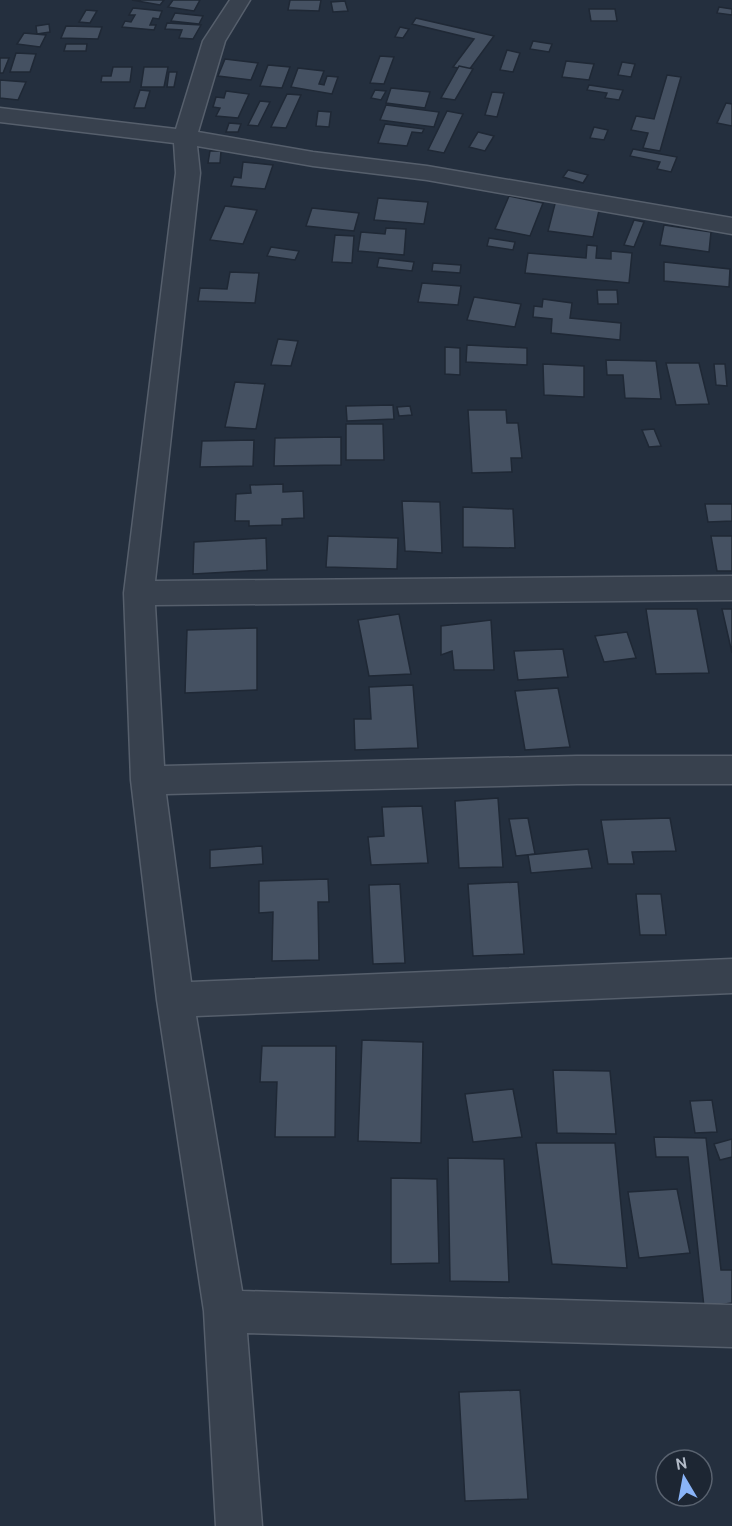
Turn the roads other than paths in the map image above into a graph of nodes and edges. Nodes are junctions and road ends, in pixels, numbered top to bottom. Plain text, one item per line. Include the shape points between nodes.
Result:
1 (240, 0) edge
2 (0, 115) edge
3 (185, 137) junction
4 (732, 226) edge
5 (732, 588) edge
6 (139, 594) junction
7 (732, 770) edge
8 (148, 780) junction
9 (732, 976) edge
10 (175, 1000) junction
11 (225, 1311) junction
12 (732, 1326) edge
13 (239, 1526) edge

1 - 3 street via 214,41
2 - 3 street
3 - 4 street via 546,192
3 - 6 street via 188,173
5 - 6 street
6 - 8 street
7 - 8 street
8 - 10 street
9 - 10 street
10 - 11 street
11 - 12 street
11 - 13 street

